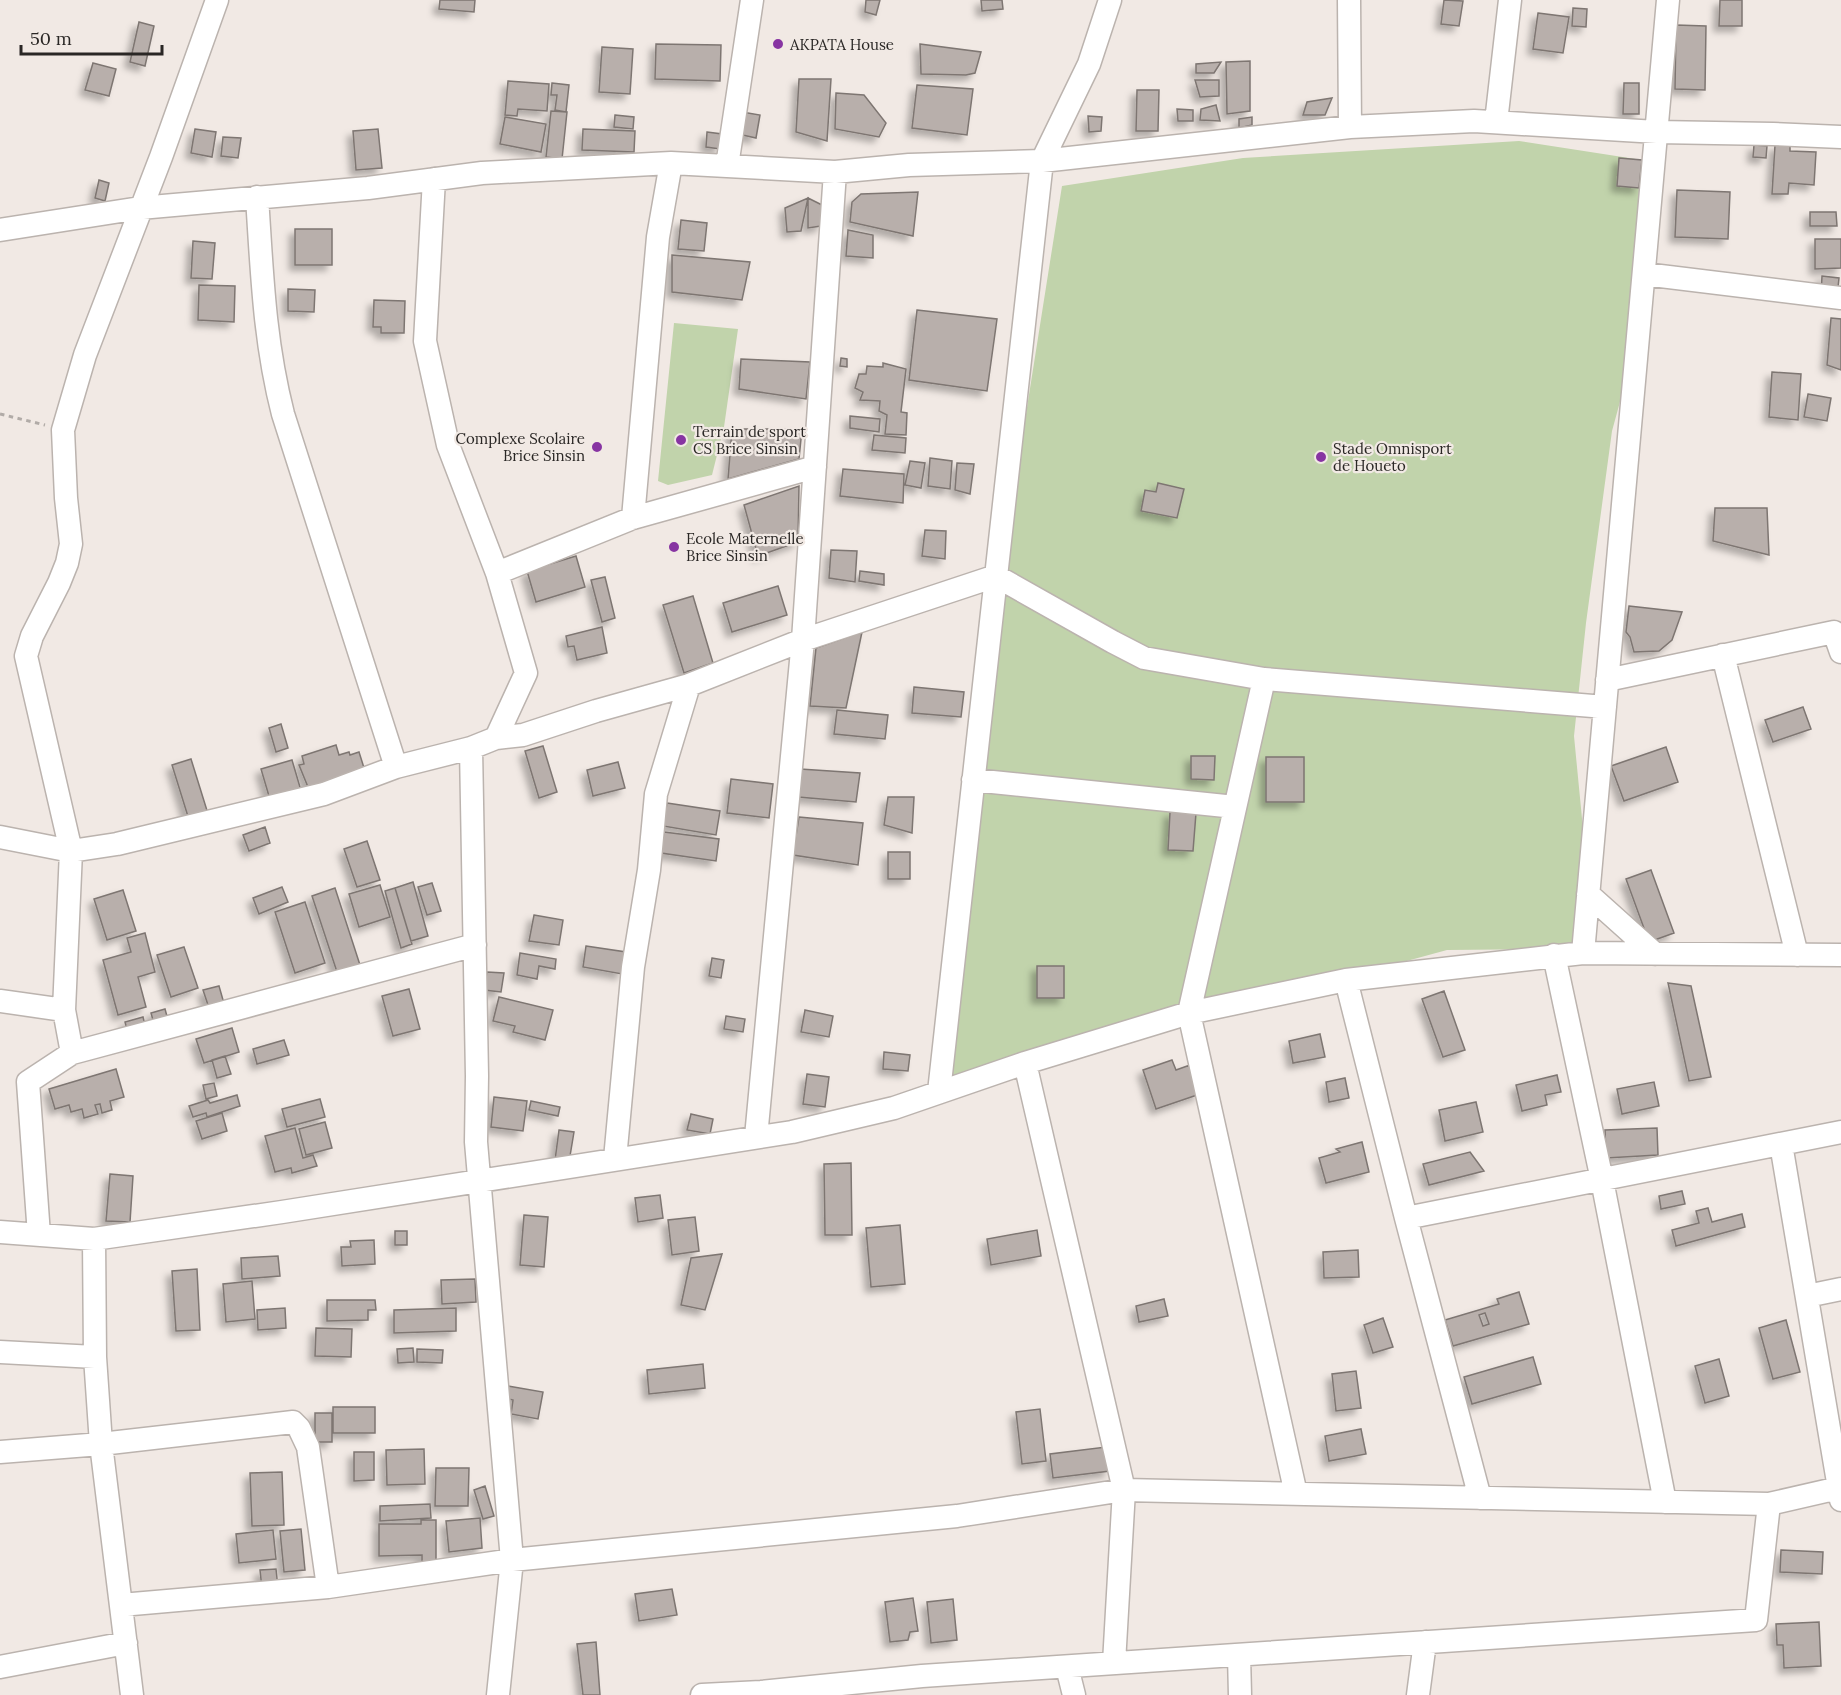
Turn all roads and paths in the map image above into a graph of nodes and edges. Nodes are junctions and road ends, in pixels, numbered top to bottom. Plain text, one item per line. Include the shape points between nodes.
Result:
1 (217, 0) edge
2 (752, 0) edge
3 (1110, 0) edge
4 (1349, 0) edge
5 (1510, 0) edge
6 (1668, 0) edge
7 (1496, 122) junction
8 (1350, 127) junction
9 (1657, 132) junction
10 (1841, 137) edge
11 (1042, 161) junction
12 (671, 163) junction
13 (727, 166) junction
14 (835, 172) junction
15 (434, 179) junction
16 (257, 197) junction
17 (140, 208) junction
18 (0, 230) edge
19 (1644, 274) junction
20 (1841, 298) edge
21 (0, 414) edge
22 (63, 430) junction
23 (815, 467) junction
24 (633, 518) junction
25 (497, 573) junction
26 (996, 576) junction
27 (803, 640) junction
28 (1841, 652) edge
29 (1723, 656) junction
30 (1263, 679) junction
31 (1607, 680) junction
32 (689, 685) junction
33 (1605, 707) junction
34 (496, 738) junction
35 (471, 748) junction
36 (396, 767) junction
37 (973, 780) junction
38 (1235, 807) junction
39 (0, 837) edge
40 (71, 851) junction
41 (1588, 894) junction
42 (475, 945) junction
43 (1583, 953) junction
44 (1655, 954) junction
45 (1554, 955) junction
46 (1797, 955) junction
47 (1841, 956) edge
48 (1346, 980) junction
49 (0, 1002) edge
50 (64, 1010) junction
51 (1189, 1012) junction
52 (72, 1053) junction
53 (1025, 1063) junction
54 (939, 1092) junction
55 (1841, 1132) edge
56 (756, 1137) junction
57 (1781, 1144) junction
58 (615, 1159) junction
59 (479, 1180) junction
60 (1602, 1180) junction
61 (1406, 1218) junction
62 (0, 1232) edge
63 (39, 1235) junction
64 (94, 1239) junction
65 (1841, 1289) edge
66 (1807, 1296) junction
67 (0, 1352) edge
68 (95, 1357) junction
69 (101, 1444) junction
70 (0, 1452) edge
71 (1124, 1490) junction
72 (1296, 1494) junction
73 (1840, 1494) edge
74 (1480, 1498) junction
75 (1665, 1502) junction
76 (1769, 1504) junction
77 (512, 1560) junction
78 (328, 1587) junction
79 (121, 1605) junction
80 (1425, 1642) junction
81 (126, 1643) junction
82 (1239, 1655) junction
83 (1114, 1663) junction
84 (0, 1667) edge
85 (1067, 1667) junction
86 (132, 1695) edge
87 (498, 1695) edge
88 (702, 1695) edge
89 (1074, 1695) edge
90 (1240, 1695) edge
91 (1418, 1695) edge

1 - 17 street
2 - 13 street
3 - 11 street via 1089,64
4 - 8 street
5 - 7 street
6 - 9 street
7 - 8 street
7 - 9 street
8 - 11 street
9 - 10 street
9 - 19 street
11 - 14 street via 909,165
11 - 26 street
12 - 13 street
12 - 15 street
12 - 24 street via 658,237
13 - 14 street
14 - 23 street
15 - 16 street
15 - 25 street via 425,341 448,445
16 - 17 street
16 - 36 street via 264,311 283,414
17 - 18 street
17 - 22 street via 85,355
19 - 20 street
19 - 31 street
21 - 22 path
22 - 40 street via 71,544 63,573 26,656
23 - 24 street
23 - 27 street
24 - 25 street
25 - 34 street via 526,673
26 - 27 street
26 - 30 street via 1144,658
26 - 37 street
27 - 32 street
27 - 56 street
28 - 29 street via 1834,632
29 - 31 street
29 - 46 street
30 - 33 street
30 - 38 street
31 - 33 street
32 - 34 street via 523,735
32 - 58 street via 656,794 649,870 633,967
33 - 41 street
34 - 35 street
35 - 36 street
35 - 42 street
36 - 40 street via 324,794 117,844
37 - 38 street
37 - 54 street
38 - 51 street
39 - 40 street
40 - 50 street
41 - 43 street
41 - 44 street
42 - 52 street
42 - 59 street
43 - 44 street
43 - 45 street
44 - 46 street
45 - 48 street
45 - 60 street
46 - 47 street
48 - 51 street
48 - 61 street
49 - 50 street
50 - 52 street
51 - 53 street
51 - 72 street
52 - 63 street via 28,1082
53 - 54 street
53 - 71 street
54 - 56 street via 894,1108
55 - 57 street
56 - 58 street
57 - 60 street
57 - 66 street
58 - 59 street
59 - 64 street
59 - 77 street
60 - 61 street
60 - 75 street
61 - 74 street
62 - 63 street
63 - 64 street
64 - 68 street
65 - 66 street
66 - 73 street
67 - 68 street
68 - 69 street
69 - 70 street
69 - 78 street via 292,1422 308,1447
69 - 79 street
71 - 72 street
71 - 77 street via 957,1516
71 - 83 street
72 - 74 street
73 - 76 street
74 - 75 street
75 - 76 street
76 - 80 street via 1756,1620
77 - 78 street
77 - 87 street
78 - 79 street
79 - 81 street
80 - 82 street
80 - 91 street
81 - 84 street
81 - 86 street
82 - 83 street
82 - 90 street
83 - 85 street
85 - 88 street
85 - 89 street

